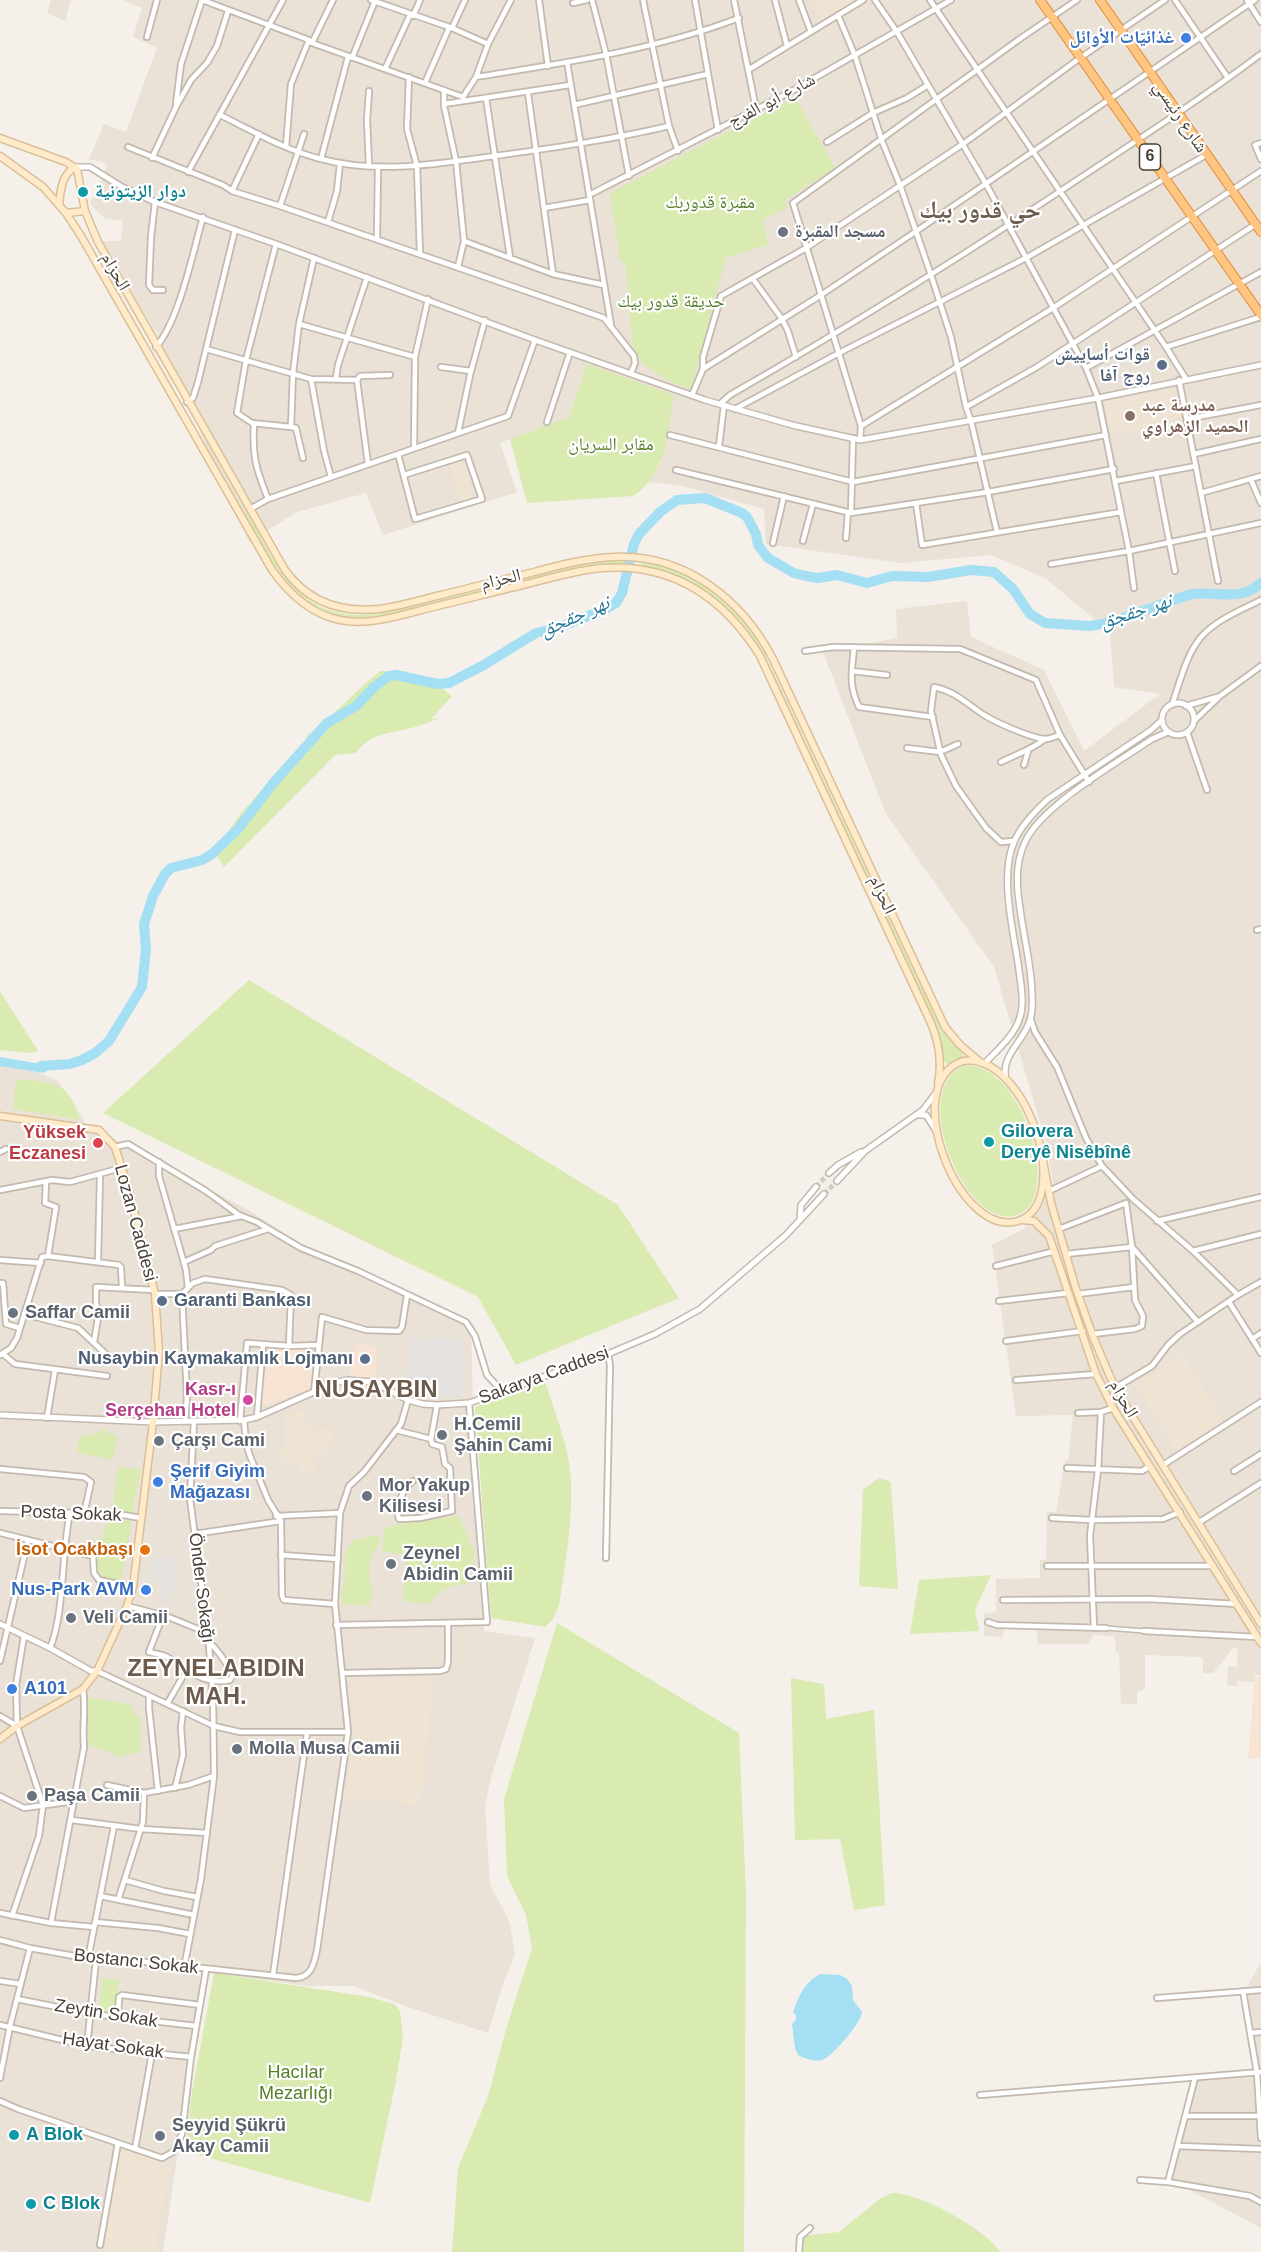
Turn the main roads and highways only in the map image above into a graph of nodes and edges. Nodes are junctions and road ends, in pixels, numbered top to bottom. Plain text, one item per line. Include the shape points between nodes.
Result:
1 (1040, 0) edge
2 (1100, 0) edge
3 (0, 138) edge
4 (0, 156) edge
5 (75, 167) junction
6 (59, 205) junction
7 (85, 211) junction
8 (66, 213) junction
9 (1261, 232) edge
10 (1261, 316) edge
11 (249, 508) junction
12 (238, 511) junction
13 (636, 558) junction
14 (635, 569) junction
15 (982, 1062) junction
16 (938, 1084) junction
17 (0, 1116) edge
18 (1041, 1150) junction
19 (1020, 1220) junction
20 (1261, 1624) edge
21 (1259, 1640) edge
22 (0, 1739) edge

1 - 10 highway, 6
2 - 9 highway, شارع رئيسي
3 - 5 main road
4 - 6 main road, الحزام via 30,177
5 - 6 main road via 62,180
5 - 7 main road, الحزام
6 - 8 main road, الحزام
7 - 8 main road
7 - 11 main road, الحزام via 98,242
8 - 12 main road, الحزام
11 - 12 main road
11 - 13 main road, الحزام via 285,570 303,591 325,604 353,610 395,606 574,562
12 - 14 main road, الحزام via 288,591 320,613 347,621 383,619 576,572
13 - 14 main road
13 - 15 main road, الحزام via 675,567 715,588 738,608 762,639 945,1027
14 - 16 main road, الحزام via 679,580 712,599 736,621 760,656 934,1031 940,1063
15 - 16 main road via 954,1064
15 - 18 main road via 1006,1081 1025,1106
16 - 19 main road via 937,1132 946,1164 957,1183 968,1199 993,1220
17 - 22 main road, Lozan Caddesi via 99,1130 115,1147 154,1292 159,1352 133,1587 127,1606 98,1671 82,1689
18 - 19 main road via 1040,1198 1032,1212
18 - 20 main road, الحزام via 1048,1191 1078,1293 1115,1388
19 - 21 main road, الحزام via 1034,1221 1049,1236 1096,1374 1113,1408

